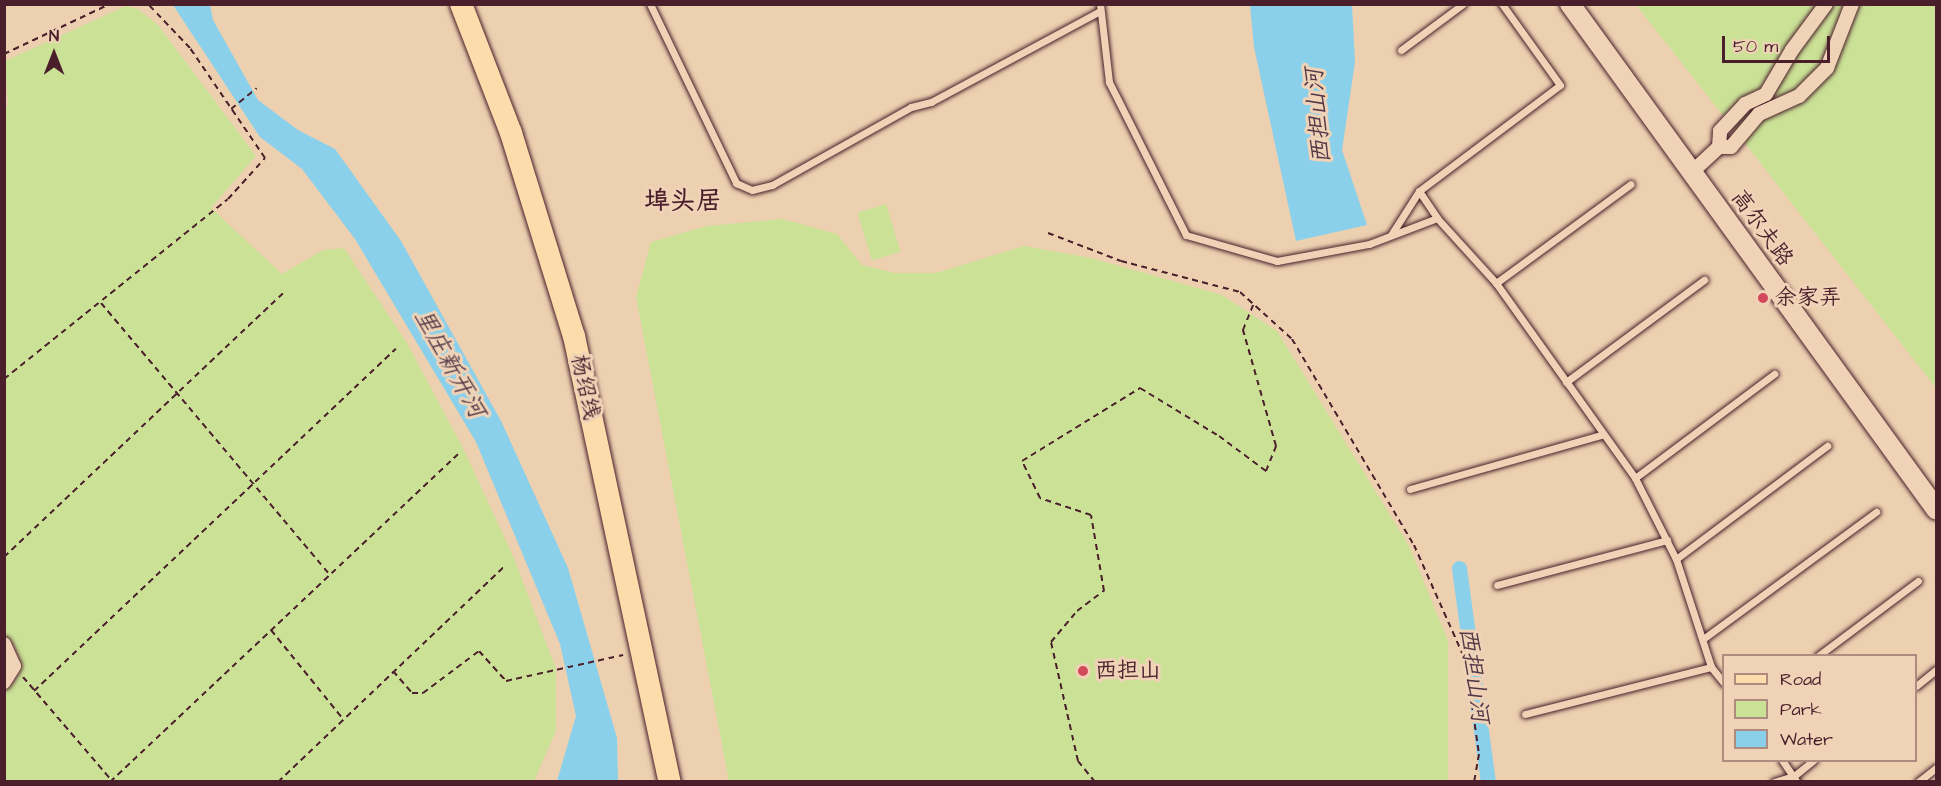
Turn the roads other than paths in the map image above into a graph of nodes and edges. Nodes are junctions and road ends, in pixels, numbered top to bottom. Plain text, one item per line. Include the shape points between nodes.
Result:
1 (460, 4) edge
2 (650, 4) edge
3 (1463, 4) edge
4 (1502, 4) edge
5 (1570, 4) edge
6 (1826, 4) edge
7 (1852, 4) edge
8 (1100, 8) edge
9 (1401, 50) dead end
10 (1719, 147) junction
11 (1692, 172) junction
12 (1631, 184) dead end
13 (1419, 191) junction
14 (1437, 218) junction
15 (1390, 236) junction
16 (1704, 280) dead end
17 (1496, 284) junction
18 (1774, 374) dead end
19 (1566, 382) junction
20 (1601, 435) junction
21 (1827, 446) dead end
22 (1635, 478) junction
23 (1410, 489) dead end
24 (1936, 509) edge
25 (1876, 512) dead end
26 (1667, 540) junction
27 (1676, 559) junction
28 (1918, 581) dead end
29 (1497, 585) dead end
30 (1703, 639) junction
31 (4, 644) edge
32 (1821, 654) edge
33 (1711, 667) junction
34 (1936, 670) edge
35 (1722, 681) edge
36 (4, 682) edge
37 (1917, 685) edge
38 (1525, 714) dead end
39 (1783, 762) edge
40 (1812, 762) edge
41 (1936, 768) edge
42 (1795, 779) edge
43 (670, 782) edge
44 (1774, 782) edge
45 (1918, 782) edge

1 - 43 main road, 杨绍线 via 511,133 574,336
2 - 8 lane via 736,183 752,190 772,185 911,107 931,102
3 - 9 lane
4 - 13 lane via 1560,85
5 - 11 street, 高尔夫路
6 - 10 street via 1766,94 1745,104 1720,131
7 - 10 street via 1827,68 1799,96 1759,114 1731,147
8 - 15 lane via 1109,82 1186,235 1277,261 1369,244
10 - 11 street
11 - 24 street, 高尔夫路
12 - 17 lane
13 - 14 lane
13 - 15 lane
14 - 15 lane
14 - 17 lane
16 - 19 lane
17 - 19 lane
18 - 22 lane
19 - 20 lane
20 - 22 lane
20 - 23 lane
21 - 27 lane
22 - 26 lane
25 - 30 lane
26 - 27 lane
26 - 29 lane
27 - 30 lane
28 - 32 lane
30 - 33 lane
31 - 36 street via 14,666
33 - 35 lane
33 - 38 lane
34 - 37 lane
39 - 42 lane
40 - 42 lane
41 - 45 lane
42 - 44 lane

